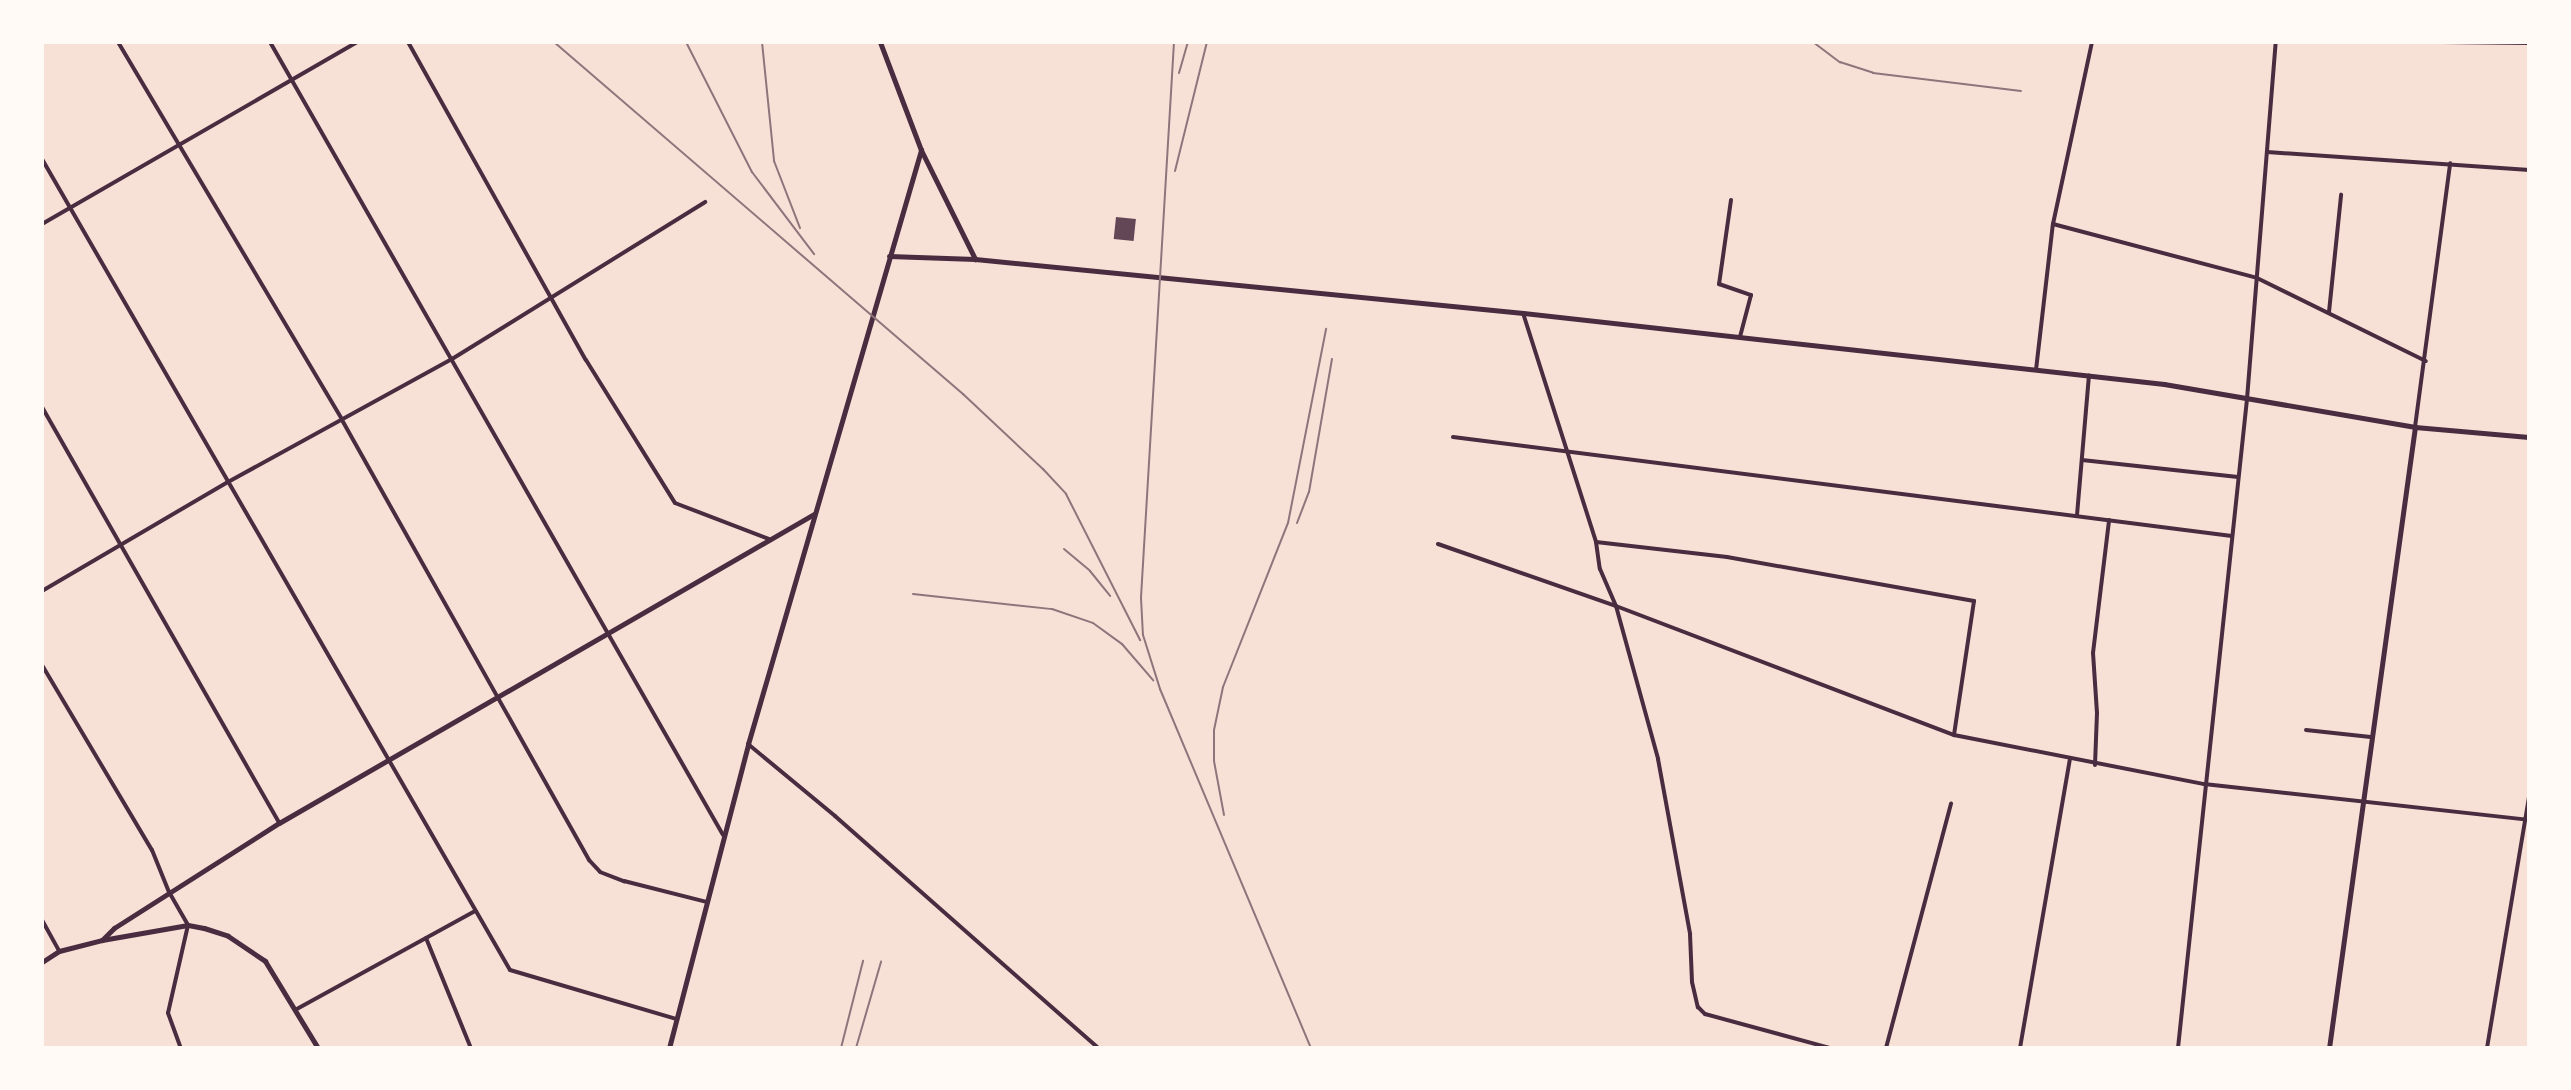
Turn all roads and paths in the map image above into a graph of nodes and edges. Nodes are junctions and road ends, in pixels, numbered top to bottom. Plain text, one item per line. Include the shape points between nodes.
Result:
1 (118, 42) edge
2 (270, 42) edge
3 (357, 42) edge
4 (408, 42) edge
5 (880, 42) edge
6 (2092, 42) edge
7 (2276, 42) edge
8 (2442, 42) edge
9 (2529, 43) edge
10 (292, 80) junction
11 (176, 145) junction
12 (921, 150) junction
13 (2267, 152) junction
14 (42, 159) edge
15 (2450, 163) junction
16 (2529, 170) edge
17 (2341, 195) dead end
18 (1731, 200) dead end
19 (705, 202) dead end
20 (70, 208) junction
21 (42, 224) edge
22 (2053, 224) junction
23 (889, 256) junction
24 (975, 259) junction
25 (2257, 278) junction
26 (551, 298) junction
27 (2329, 312) junction
28 (1523, 313) junction
29 (1740, 337) junction
30 (452, 359) junction
31 (2426, 361) junction
32 (2036, 370) junction
33 (2089, 376) junction
34 (2247, 399) junction
35 (42, 407) edge
36 (342, 420) junction
37 (2415, 427) junction
38 (1453, 437) dead end
39 (2529, 437) edge
40 (1568, 451) junction
41 (2082, 460) junction
42 (2238, 477) junction
43 (228, 482) junction
44 (815, 514) junction
45 (2077, 515) junction
46 (2109, 519) junction
47 (2232, 536) junction
48 (770, 540) junction
49 (1596, 542) junction
50 (1438, 544) dead end
51 (119, 546) junction
52 (42, 591) edge
53 (1616, 606) junction
54 (609, 633) junction
55 (42, 665) edge
56 (498, 698) junction
57 (2306, 730) dead end
58 (1954, 735) junction
59 (2371, 737) junction
60 (748, 744) junction
61 (2070, 760) junction
62 (389, 761) junction
63 (2095, 765) junction
64 (2204, 784) junction
65 (2529, 797) edge
66 (2362, 801) junction
67 (1951, 803) dead end
68 (2528, 820) edge
69 (279, 823) junction
70 (723, 835) junction
71 (169, 892) junction
72 (707, 902) junction
73 (475, 911) junction
74 (42, 920) edge
75 (188, 925) junction
76 (426, 938) junction
77 (102, 940) junction
78 (59, 951) junction
79 (42, 962) edge
80 (295, 1010) junction
81 (677, 1019) junction
82 (1826, 1047) edge
83 (181, 1048) edge
84 (318, 1048) edge
85 (471, 1048) edge
86 (669, 1048) edge
87 (1098, 1048) edge
88 (1886, 1048) edge
89 (2020, 1048) edge
90 (2178, 1048) edge
91 (2329, 1048) edge
92 (2487, 1048) edge

1 - 11 street
2 - 10 street
3 - 10 street
4 - 26 street
5 - 12 street
6 - 22 street
7 - 13 street
8 - 9 street
10 - 11 street
10 - 30 street
11 - 20 street
11 - 36 street
12 - 23 street
12 - 24 street
13 - 15 street
13 - 25 street
14 - 20 street
15 - 16 street
15 - 31 street
17 - 27 street
18 - 29 street via 1719,284 1751,295
19 - 26 street
20 - 21 street
20 - 43 street
22 - 25 street
22 - 32 street
23 - 24 street
23 - 44 street
24 - 28 street
25 - 27 street
25 - 34 street
26 - 30 street
26 - 48 street via 675,503
27 - 31 street
28 - 29 street
28 - 40 street
29 - 32 street
30 - 36 street
30 - 54 street
31 - 37 street
32 - 33 street
33 - 34 street
33 - 41 street
34 - 37 street
34 - 42 street
35 - 51 street
36 - 43 street
36 - 56 street
37 - 39 street
37 - 59 street
38 - 40 street
40 - 45 street
40 - 49 street
41 - 42 street
41 - 45 street
42 - 47 street
43 - 51 street
43 - 62 street
44 - 48 street
44 - 60 street
45 - 46 street
46 - 47 street
46 - 63 street via 2093,653
47 - 64 street
48 - 54 street
49 - 53 street via 1600,569
49 - 58 street via 1727,557 1974,601
50 - 53 street
51 - 52 street
51 - 69 street
53 - 58 street
53 - 82 street via 1658,759 1698,1007 1705,1014
54 - 56 street
54 - 70 street
55 - 71 street via 152,850
56 - 62 street
56 - 72 street via 600,872
57 - 59 street
58 - 61 street
59 - 66 street
60 - 70 street
60 - 87 street
61 - 63 street
61 - 89 street
62 - 69 street
62 - 73 street
63 - 64 street
64 - 66 street
64 - 90 street
65 - 68 street
66 - 68 street
66 - 91 street
67 - 88 street
68 - 92 street
69 - 71 street
70 - 72 street
71 - 75 street
71 - 77 street
72 - 81 street
73 - 76 street
73 - 81 street via 510,970
74 - 78 street
75 - 77 street
75 - 80 street via 248,947 279,979
75 - 83 street via 168,1013
76 - 80 street
76 - 85 street
77 - 78 street
78 - 79 street
80 - 84 street
81 - 86 street

